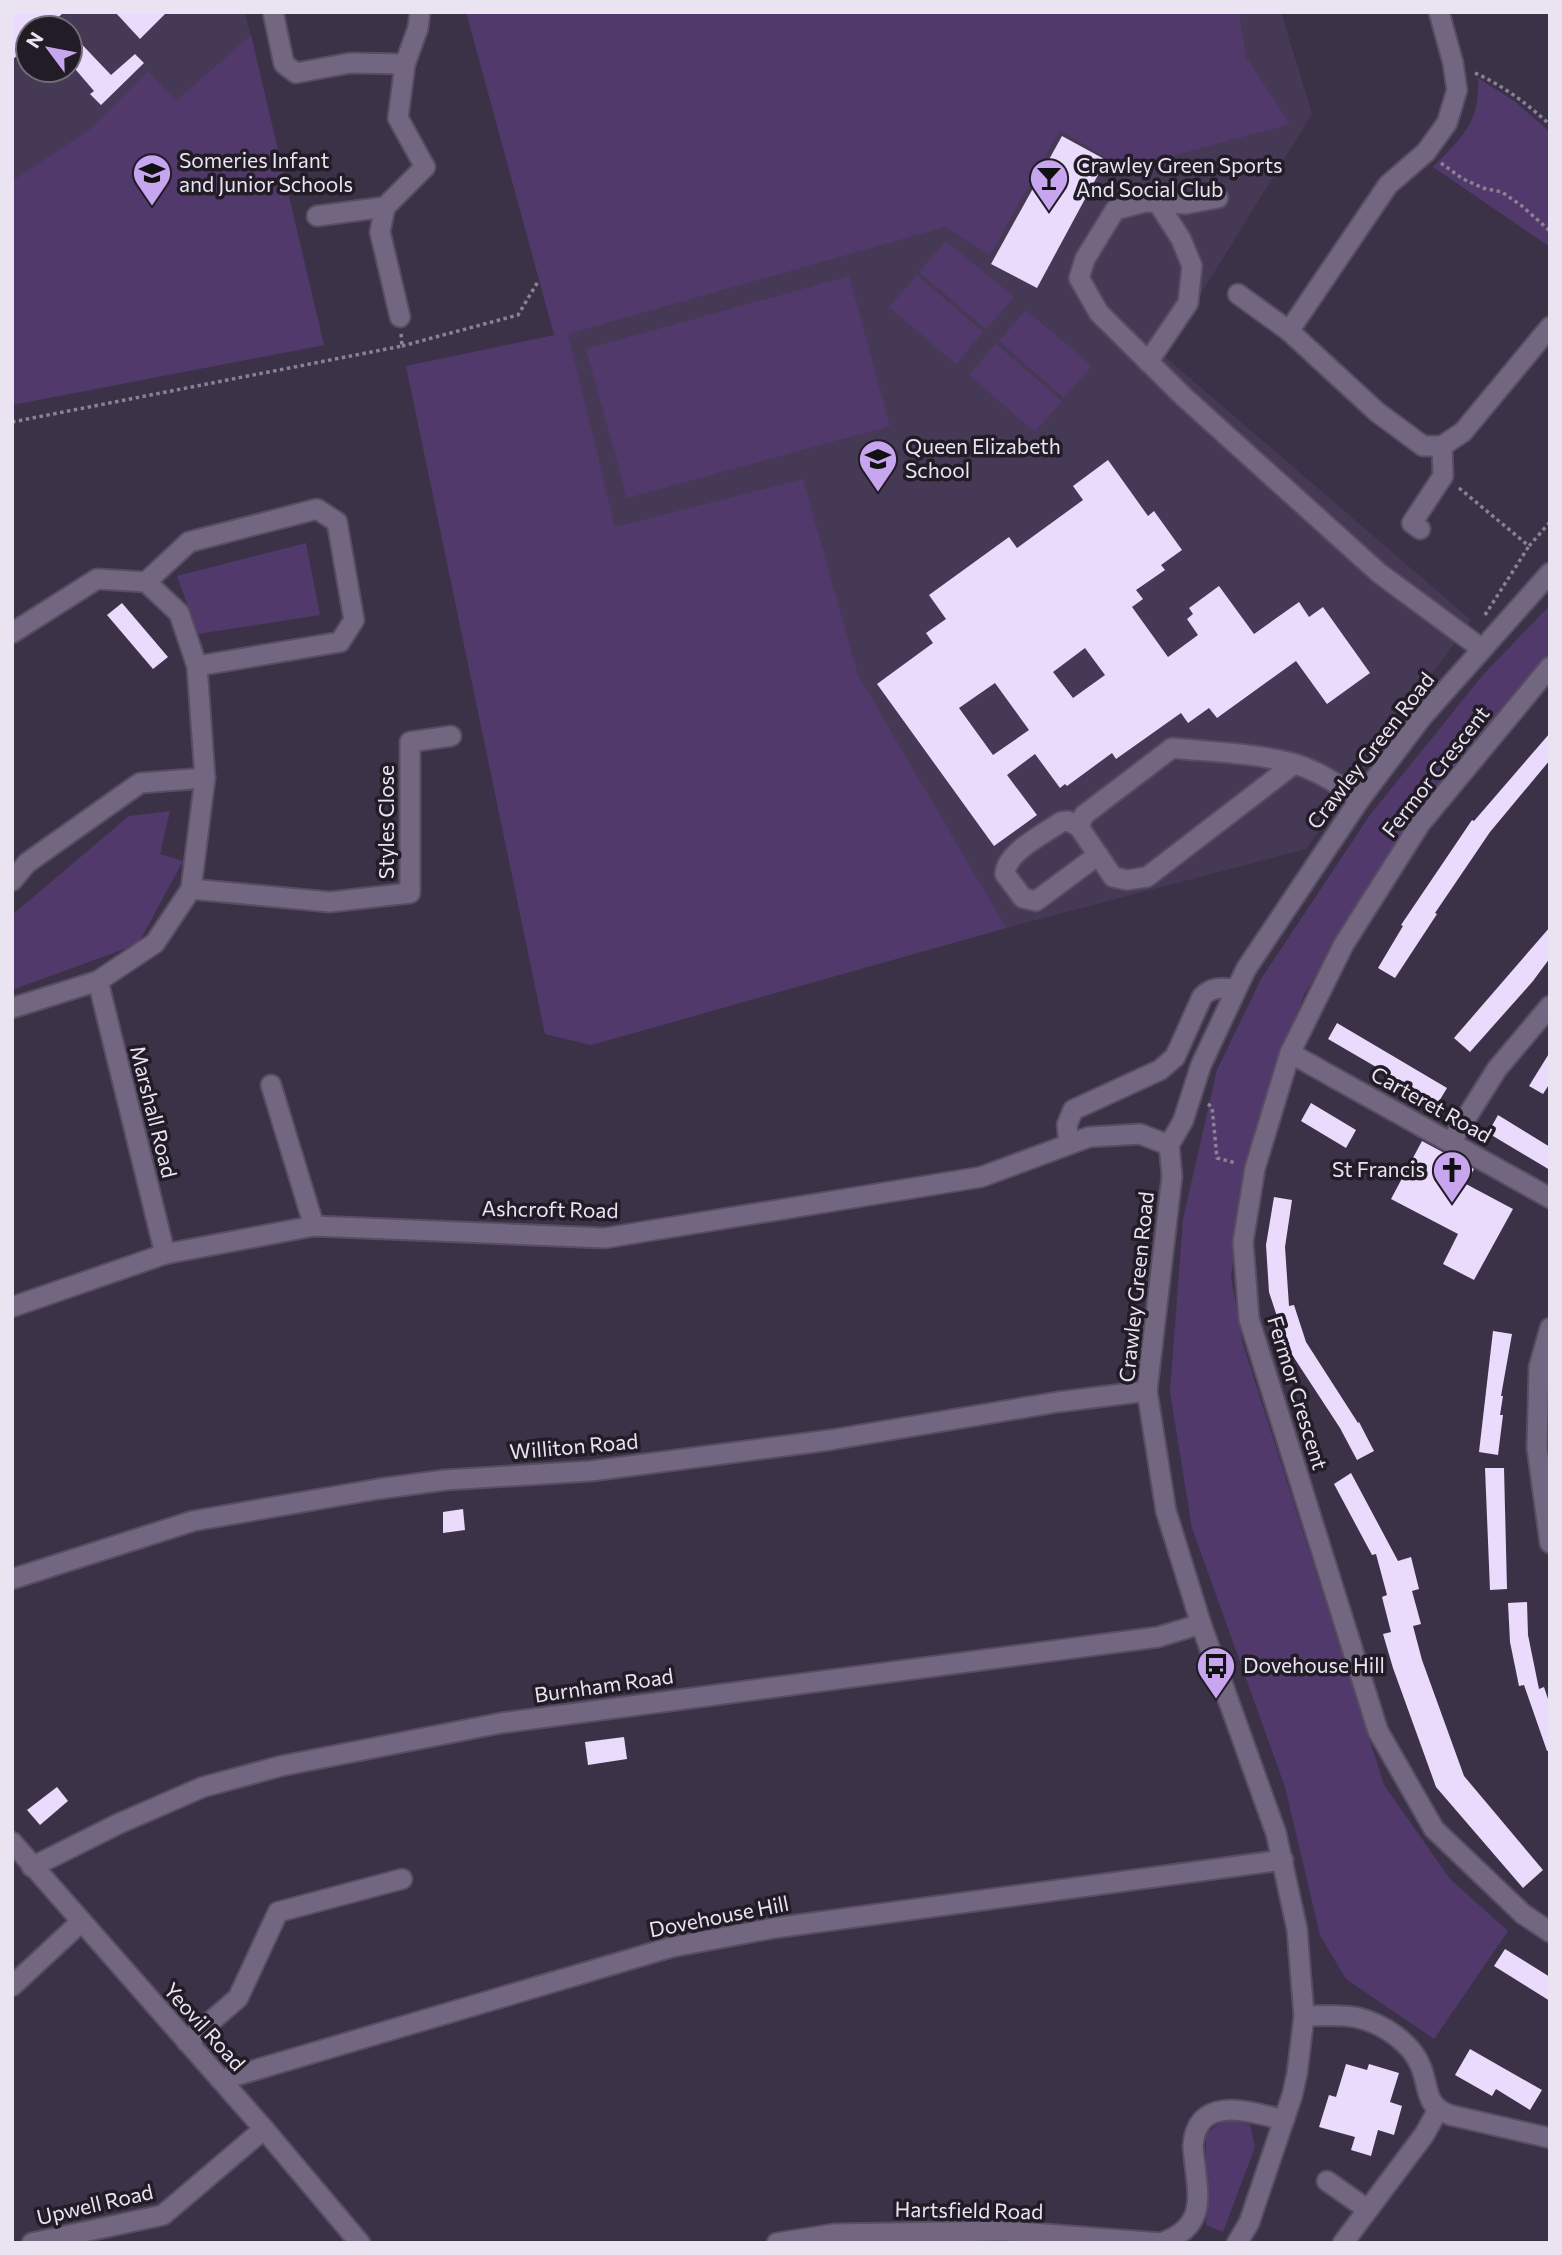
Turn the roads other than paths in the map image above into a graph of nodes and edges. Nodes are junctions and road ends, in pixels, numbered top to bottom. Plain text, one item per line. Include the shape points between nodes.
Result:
1 (273, 12) edge
2 (420, 12) edge
3 (1439, 12) edge
4 (405, 64) junction
5 (1218, 198) dead end
6 (1158, 203) junction
7 (385, 207) junction
8 (317, 216) dead end
9 (1238, 294) dead end
10 (400, 317) road end
11 (1550, 327) edge
12 (1289, 331) junction
13 (1148, 362) junction
14 (1442, 446) junction
15 (1420, 528) dead end
16 (1550, 573) edge
17 (146, 582) junction
18 (12, 633) edge
19 (1482, 649) junction
20 (197, 666) junction
21 (1550, 667) edge
22 (451, 736) dead end
23 (1294, 764) junction
24 (205, 778) junction
25 (1360, 799) junction
26 (1079, 827) junction
27 (1098, 855) junction
28 (12, 881) edge
29 (191, 889) junction
30 (98, 981) junction
31 (1236, 989) junction
32 (1550, 1006) edge
33 (12, 1008) edge
34 (1290, 1052) junction
35 (271, 1085) dead end
36 (1451, 1142) junction
37 (1069, 1144) junction
38 (1169, 1145) junction
39 (1550, 1198) edge
40 (314, 1226) junction
41 (165, 1254) junction
42 (12, 1307) edge
43 (1550, 1328) edge
44 (1147, 1391) junction
45 (1547, 1510) edge
46 (1550, 1542) edge
47 (12, 1579) edge
48 (1201, 1624) junction
49 (12, 1842) edge
50 (1283, 1860) junction
51 (32, 1867) junction
52 (402, 1878) dead end
53 (81, 1922) junction
54 (1550, 1932) edge
55 (12, 1986) edge
56 (1304, 2016) junction
57 (187, 2042) junction
58 (220, 2080) junction
59 (1438, 2110) junction
60 (1284, 2120) junction
61 (264, 2129) junction
62 (1550, 2138) edge
63 (1327, 2180) dead end
64 (1367, 2209) junction
65 (1249, 2223) junction
66 (32, 2243) edge
67 (360, 2243) edge
68 (777, 2243) edge
69 (1237, 2243) edge
70 (1248, 2243) edge
71 (1343, 2243) edge

1 - 4 street via 284,64 296,73 350,63
2 - 4 street
3 - 12 street via 1457,90 1447,123 1426,152 1388,185
4 - 7 street via 398,118 425,167
5 - 6 street
6 - 13 street via 1192,266 1188,303
6 - 13 street via 1115,210 1085,259 1079,278 1099,313
7 - 8 street
7 - 10 street via 380,232
9 - 12 street
11 - 14 street via 1463,432
12 - 14 street via 1377,412 1423,446
13 - 19 street via 1379,573
14 - 15 street via 1443,477 1412,523
16 - 19 street, Crawley Green Road
17 - 18 street via 97,579
17 - 20 street via 179,613
17 - 20 street via 189,542 317,509 337,522 354,620 340,642
19 - 25 street, Crawley Green Road via 1422,717
20 - 24 street
21 - 34 street, Fermor Crescent via 1420,824 1344,944
22 - 29 street, Styles Close via 410,742 410,893 330,902
23 - 25 street
23 - 26 street via 1172,748 1084,815
23 - 27 street via 1147,877 1113,877
24 - 28 street via 141,783 27,863
24 - 29 street
25 - 31 street, Crawley Green Road
26 - 27 street
26 - 27 street via 1061,822 1011,857 1004,874 1023,898 1036,901
29 - 30 street via 155,943
30 - 33 street
30 - 41 street, Marshall Road
31 - 37 street via 1208,990 1175,1057 1160,1070 1073,1110 1067,1125
31 - 38 street, Crawley Green Road
32 - 36 street via 1497,1069
34 - 36 street, Carteret Road
34 - 54 street, Fermor Crescent via 1255,1168 1242,1242 1249,1319 1378,1731 1434,1829 1522,1914
35 - 40 street
36 - 39 street, Carteret Road
37 - 38 street, Ashcroft Road via 1089,1137 1140,1134
37 - 40 street, Ashcroft Road via 981,1177 605,1238
38 - 44 street, Crawley Green Road via 1172,1176
40 - 41 street, Ashcroft Road
41 - 42 street, Ashcroft Road
43 - 45 street via 1539,1367 1537,1448
44 - 47 street, Williton Road via 591,1471 378,1489 193,1521
44 - 48 street, Crawley Green Road via 1166,1511
45 - 46 street
48 - 50 street, Crawley Green Road
48 - 51 street, Burnham Road via 1158,1637 501,1723 281,1766 204,1787
49 - 51 street, Yeovil Road
50 - 56 street, Crawley Green Road via 1297,1929
50 - 58 street, Dovehouse Hill via 774,1928 672,1947
51 - 53 street, Yeovil Road
52 - 57 street via 278,1912 238,1998
53 - 55 street
53 - 57 street, Yeovil Road
56 - 59 street via 1358,2018 1395,2036 1420,2065 1430,2101
56 - 60 street, Crawley Green Road via 1297,2074
57 - 58 street, Yeovil Road
58 - 61 street, Yeovil Road
59 - 62 street
59 - 64 street
60 - 65 street, Crawley Green Road
60 - 68 street, Hartsfield Road via 1234,2109 1209,2115 1193,2138 1196,2215 1179,2236 1161,2243 1005,2231 834,2234
61 - 66 street, Upwell Road via 163,2215
61 - 67 street, Yeovil Road
63 - 64 street
64 - 71 street
65 - 69 street, Crawley Green Road
65 - 70 street, Crawley Green Road

